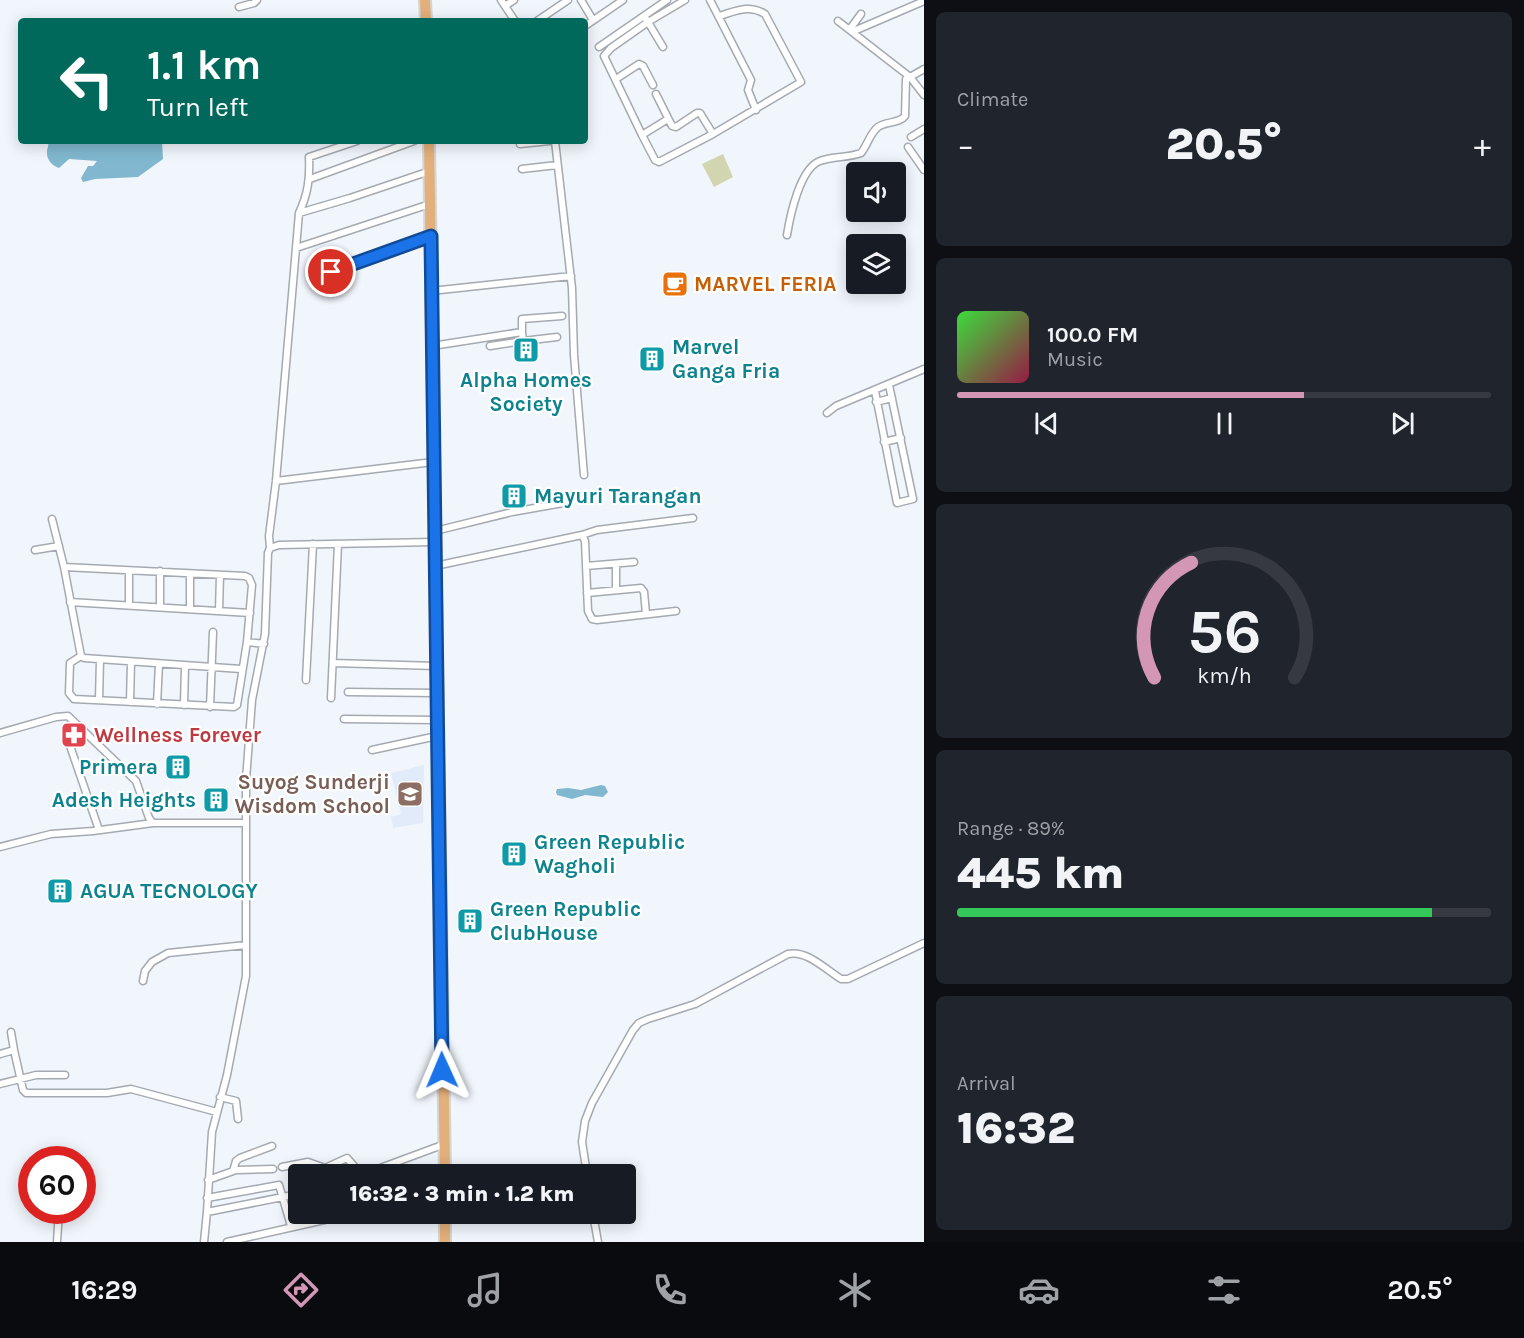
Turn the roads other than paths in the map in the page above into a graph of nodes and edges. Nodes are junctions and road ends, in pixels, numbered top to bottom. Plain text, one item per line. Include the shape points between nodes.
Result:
1 (257, 0) edge
2 (425, 0) edge
3 (514, 0) edge
4 (568, 0) edge
5 (580, 0) edge
6 (623, 0) edge
7 (667, 0) edge
8 (685, 0) edge
9 (705, 0) edge
10 (710, 0) edge
11 (924, 1) edge
12 (503, 3) edge
13 (239, 7) dead end
14 (861, 14) dead end
15 (644, 16) junction
16 (718, 16) junction
17 (426, 18) edge
18 (513, 18) edge
19 (541, 18) edge
20 (593, 20) junction
21 (838, 21) dead end
22 (648, 22) junction
23 (588, 24) edge
24 (852, 30) junction
25 (727, 39) dead end
26 (599, 47) dead end
27 (663, 47) dead end
28 (924, 69) edge
29 (910, 77) junction
30 (616, 79) junction
31 (653, 86) dead end
32 (656, 94) dead end
33 (924, 95) edge
34 (756, 110) junction
35 (668, 119) junction
36 (924, 129) edge
37 (713, 134) junction
38 (642, 135) junction
39 (911, 137) dead end
40 (348, 144) edge
41 (406, 144) edge
42 (429, 144) edge
43 (555, 144) edge
44 (908, 147) dead end
45 (557, 165) junction
46 (522, 170) dead end
47 (924, 170) edge
48 (430, 171) junction
49 (310, 179) junction
50 (430, 204) junction
51 (299, 213) junction
52 (787, 235) dead end
53 (431, 236) junction
54 (296, 248) junction
55 (571, 276) junction
56 (312, 279) dead end
57 (431, 291) junction
58 (562, 316) dead end
59 (522, 332) junction
60 (557, 337) dead end
61 (523, 341) junction
62 (432, 346) junction
63 (490, 346) dead end
64 (924, 369) edge
65 (890, 385) junction
66 (874, 392) junction
67 (892, 398) junction
68 (876, 402) junction
69 (827, 413) dead end
70 (900, 438) junction
71 (884, 442) junction
72 (433, 462) junction
73 (584, 475) dead end
74 (276, 481) junction
75 (569, 502) dead end
76 (52, 519) dead end
77 (693, 519) dead end
78 (582, 535) junction
79 (434, 536) junction
80 (313, 544) junction
81 (338, 544) junction
82 (59, 546) junction
83 (270, 548) junction
84 (35, 550) dead end
85 (634, 562) dead end
86 (616, 564) junction
87 (435, 566) junction
88 (586, 566) junction
89 (64, 567) junction
90 (129, 571) junction
91 (160, 572) junction
92 (190, 574) junction
93 (220, 575) junction
94 (616, 590) junction
95 (587, 593) junction
96 (70, 602) junction
97 (129, 605) junction
98 (159, 607) junction
99 (190, 609) junction
100 (219, 611) junction
101 (676, 611) dead end
102 (250, 613) junction
103 (646, 614) junction
104 (213, 632) dead end
105 (247, 642) junction
106 (264, 644) junction
107 (81, 656) junction
108 (100, 660) junction
109 (131, 662) junction
110 (333, 663) junction
111 (159, 664) junction
112 (185, 666) junction
113 (437, 666) junction
114 (211, 668) junction
115 (241, 669) junction
116 (306, 680) dead end
117 (348, 692) dead end
118 (437, 693) junction
119 (331, 698) dead end
120 (99, 700) junction
121 (130, 702) junction
122 (157, 704) junction
123 (184, 705) junction
124 (210, 707) junction
125 (344, 719) dead end
126 (437, 720) junction
127 (0, 734) edge
128 (438, 736) junction
129 (68, 740) dead end
130 (372, 750) dead end
131 (153, 823) junction
132 (246, 823) junction
133 (99, 830) junction
134 (0, 847) edge
135 (924, 943) edge
136 (246, 945) junction
137 (143, 981) dead end
138 (11, 1032) dead end
139 (14, 1050) junction
140 (0, 1054) edge
141 (64, 1075) dead end
142 (21, 1078) junction
143 (0, 1084) edge
144 (220, 1097) junction
145 (217, 1112) junction
146 (238, 1119) dead end
147 (444, 1144) junction
148 (272, 1146) dead end
149 (298, 1164) edge
150 (314, 1164) edge
151 (334, 1164) edge
152 (353, 1164) edge
153 (389, 1164) edge
154 (445, 1164) edge
155 (585, 1164) edge
156 (288, 1166) edge
157 (282, 1167) dead end
158 (273, 1169) dead end
159 (233, 1171) junction
160 (208, 1180) junction
161 (288, 1196) edge
162 (284, 1197) junction
163 (207, 1198) junction
164 (207, 1212) junction
165 (58, 1224) edge
166 (301, 1224) edge
167 (445, 1224) edge
168 (595, 1224) edge
169 (291, 1226) junction
170 (57, 1242) edge
171 (204, 1242) edge
172 (227, 1242) edge
173 (446, 1242) edge
174 (598, 1242) edge

1 - 13 street
2 - 17 main road
3 - 12 street
4 - 19 street
5 - 20 street
6 - 20 street
7 - 15 street
8 - 22 street
9 - 25 street
10 - 16 street
11 - 24 street
12 - 18 street
14 - 24 street
15 - 22 street
15 - 26 street
16 - 34 street via 751,80 748,90
16 - 34 street via 757,8 765,14 801,79 799,85
20 - 23 street
21 - 24 street
22 - 27 street
22 - 30 street via 604,56
24 - 29 street
28 - 29 street
29 - 33 street
29 - 52 street via 906,79 904,119 878,128 861,153 813,164 792,205
30 - 31 street via 639,64
30 - 38 street
32 - 35 street
34 - 37 street
35 - 37 street via 676,127 700,113
35 - 38 street
36 - 39 street
37 - 38 street via 659,162
40 - 49 street via 309,157
41 - 49 street
42 - 48 main road
43 - 45 street
44 - 47 street
45 - 46 street
45 - 55 street
48 - 50 main road
48 - 51 street
49 - 51 street
50 - 53 main road
50 - 54 street
51 - 54 street
53 - 56 street
53 - 57 main road
54 - 74 street
55 - 57 street
55 - 73 street
57 - 62 main road
58 - 59 street via 522,319
59 - 61 street
59 - 62 street
60 - 61 street
61 - 63 street
62 - 72 main road
64 - 65 street
65 - 66 street
65 - 67 street
66 - 68 street
66 - 69 street
67 - 68 street
67 - 70 street
68 - 71 street
70 - 71 street
70 - 71 street via 913,499 897,503
72 - 74 street
72 - 79 main road
74 - 83 street
75 - 79 street via 512,513
76 - 82 street
77 - 78 street
78 - 87 street
78 - 88 street
79 - 81 street
79 - 87 main road
80 - 81 street
80 - 83 street via 279,544
80 - 116 street
81 - 110 street
82 - 84 street
82 - 89 street
83 - 106 street
85 - 86 street
86 - 88 street
86 - 94 street
87 - 113 main road
88 - 95 street
89 - 90 street
89 - 96 street
90 - 91 street
90 - 97 street
91 - 92 street
91 - 98 street
92 - 93 street
92 - 99 street
93 - 100 street
93 - 102 street via 249,578
94 - 95 street
94 - 103 street via 643,590
95 - 103 street via 592,619
96 - 97 street
96 - 107 street
97 - 98 street
98 - 99 street
99 - 100 street
100 - 102 street
101 - 103 street
102 - 105 street
104 - 114 street
105 - 106 street
105 - 115 street
106 - 132 street via 250,718
107 - 108 street
107 - 120 street via 70,663 69,693 74,699
108 - 109 street
108 - 120 street
109 - 111 street
109 - 121 street
110 - 113 street
110 - 119 street
111 - 112 street
111 - 122 street
112 - 114 street
112 - 123 street
113 - 118 main road
114 - 115 street
114 - 124 street
115 - 124 street via 237,705
117 - 118 street
118 - 126 main road
120 - 121 street
121 - 122 street
122 - 123 street
123 - 124 street
125 - 126 street
126 - 128 main road
127 - 131 street via 68,716 135,781
128 - 130 street
128 - 147 main road
129 - 133 street
131 - 132 street
131 - 133 street
132 - 136 street
133 - 134 street via 51,834
135 - 155 street via 848,979 841,979 805,955 788,954 695,1004 639,1023 588,1111 582,1142
136 - 137 street via 168,953 152,962
136 - 144 street via 242,1005
138 - 139 street
139 - 140 street
139 - 142 street
141 - 142 street
142 - 143 street
142 - 145 street via 26,1093 107,1093 131,1089
144 - 145 street
144 - 146 street via 236,1101
145 - 160 street
147 - 153 street
147 - 154 main road
148 - 159 street via 240,1158
149 - 150 street
151 - 152 street via 347,1158
156 - 157 street
158 - 159 street
159 - 160 street
160 - 163 street
161 - 162 street
162 - 163 street via 276,1184
162 - 164 street
162 - 169 street
163 - 164 street
164 - 171 street
165 - 170 street
166 - 169 street
167 - 173 main road
168 - 174 street
169 - 172 street

